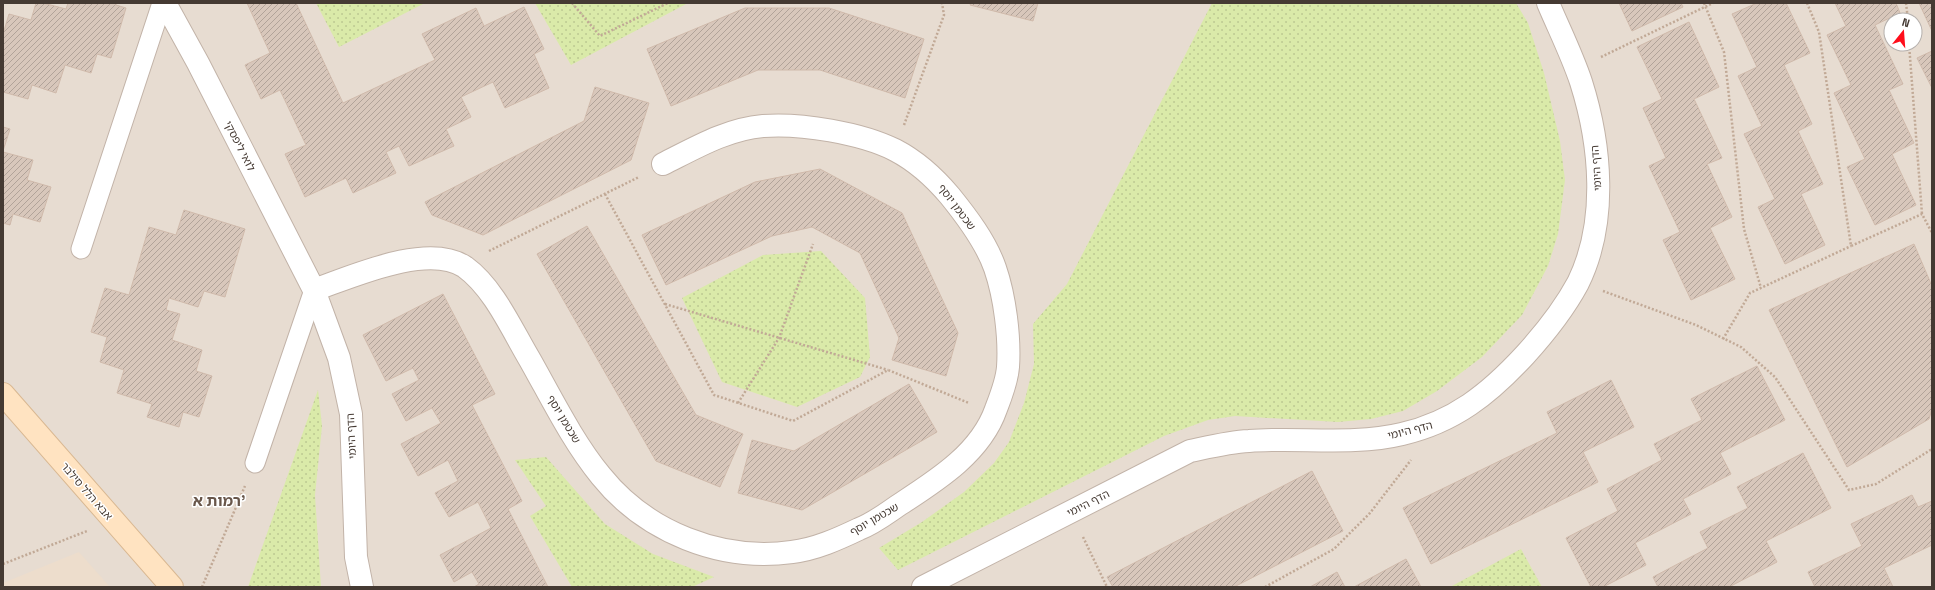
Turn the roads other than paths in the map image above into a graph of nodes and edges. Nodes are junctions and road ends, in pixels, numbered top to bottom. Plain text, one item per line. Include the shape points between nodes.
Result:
1 (164, 3) edge
2 (1548, 3) edge
3 (663, 164) road end
4 (81, 249) dead end
5 (314, 290) junction
6 (3, 394) edge
7 (255, 463) road end
8 (172, 587) edge
9 (362, 587) edge
10 (923, 587) edge

1 - 4 lane
1 - 5 street, לואי ליפסקי via 198,63
2 - 10 street, הדף היומי via 1581,82 1593,130 1599,169 1598,204 1593,236 1578,282 1543,335 1511,370 1460,412 1432,426 1400,435 1355,440 1249,441 1190,451
3 - 5 street, שכטמן יוסף via 725,134 759,126 797,125 853,136 895,150 930,174 970,221 995,268 1008,323 1008,370 995,413 976,444 944,476 866,526 824,545 792,552 754,554 712,548 670,532 632,508 601,476 486,286 462,265 442,259 417,258 388,264
5 - 7 lane
5 - 9 street, הדף היומי via 339,358 350,414 356,557
6 - 8 street, אבא הלל סילבר

